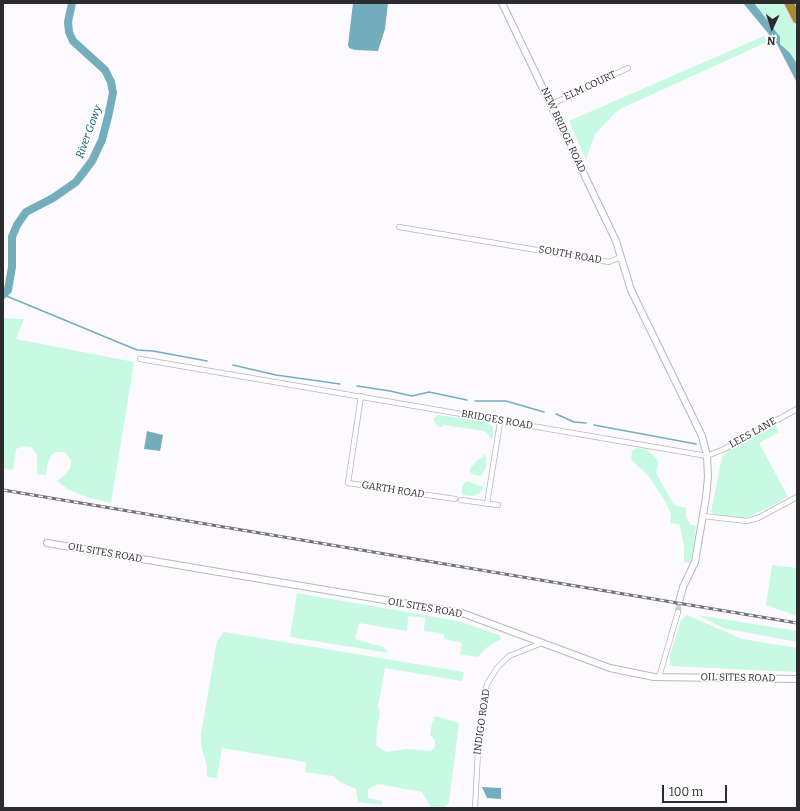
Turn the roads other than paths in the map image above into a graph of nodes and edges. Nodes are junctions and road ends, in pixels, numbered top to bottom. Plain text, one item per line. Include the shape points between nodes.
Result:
1 (502, 3) edge
2 (789, 3) edge
3 (797, 19) edge
4 (628, 68) dead end
5 (552, 104) junction
6 (399, 227) dead end
7 (621, 257) junction
8 (140, 359) dead end
9 (361, 396) junction
10 (797, 408) edge
11 (500, 422) junction
12 (707, 456) junction
13 (797, 497) edge
14 (455, 499) dead end
15 (461, 500) dead end
16 (487, 504) junction
17 (498, 505) dead end
18 (703, 516) junction
19 (47, 543) dead end
20 (679, 602) tunnel mouth
21 (678, 612) tunnel mouth
22 (542, 643) junction
23 (660, 677) junction
24 (797, 680) edge
25 (475, 808) edge

1 - 5 street, NEW BRIDGE ROAD
2 - 3 highway
4 - 5 street, ELM COURT
5 - 7 street, NEW BRIDGE ROAD via 616,241
6 - 7 street, SOUTH ROAD via 609,262
7 - 12 street via 631,290 695,418
8 - 9 street, BRIDGES ROAD
9 - 11 street, BRIDGES ROAD
9 - 14 street, GARTH ROAD via 348,483
10 - 12 street, LEES LANE via 724,450
11 - 12 street, BRIDGES ROAD
11 - 16 street
12 - 18 street via 708,477
13 - 18 street via 758,518 747,521
15 - 16 street
16 - 17 street
18 - 20 street via 695,562 683,586
19 - 22 street, OIL SITES ROAD via 462,613
21 - 23 street
22 - 23 street, OIL SITES ROAD via 610,668
22 - 25 street, INDIGO ROAD via 509,656 497,668 487,684 476,769
23 - 24 street, OIL SITES ROAD

